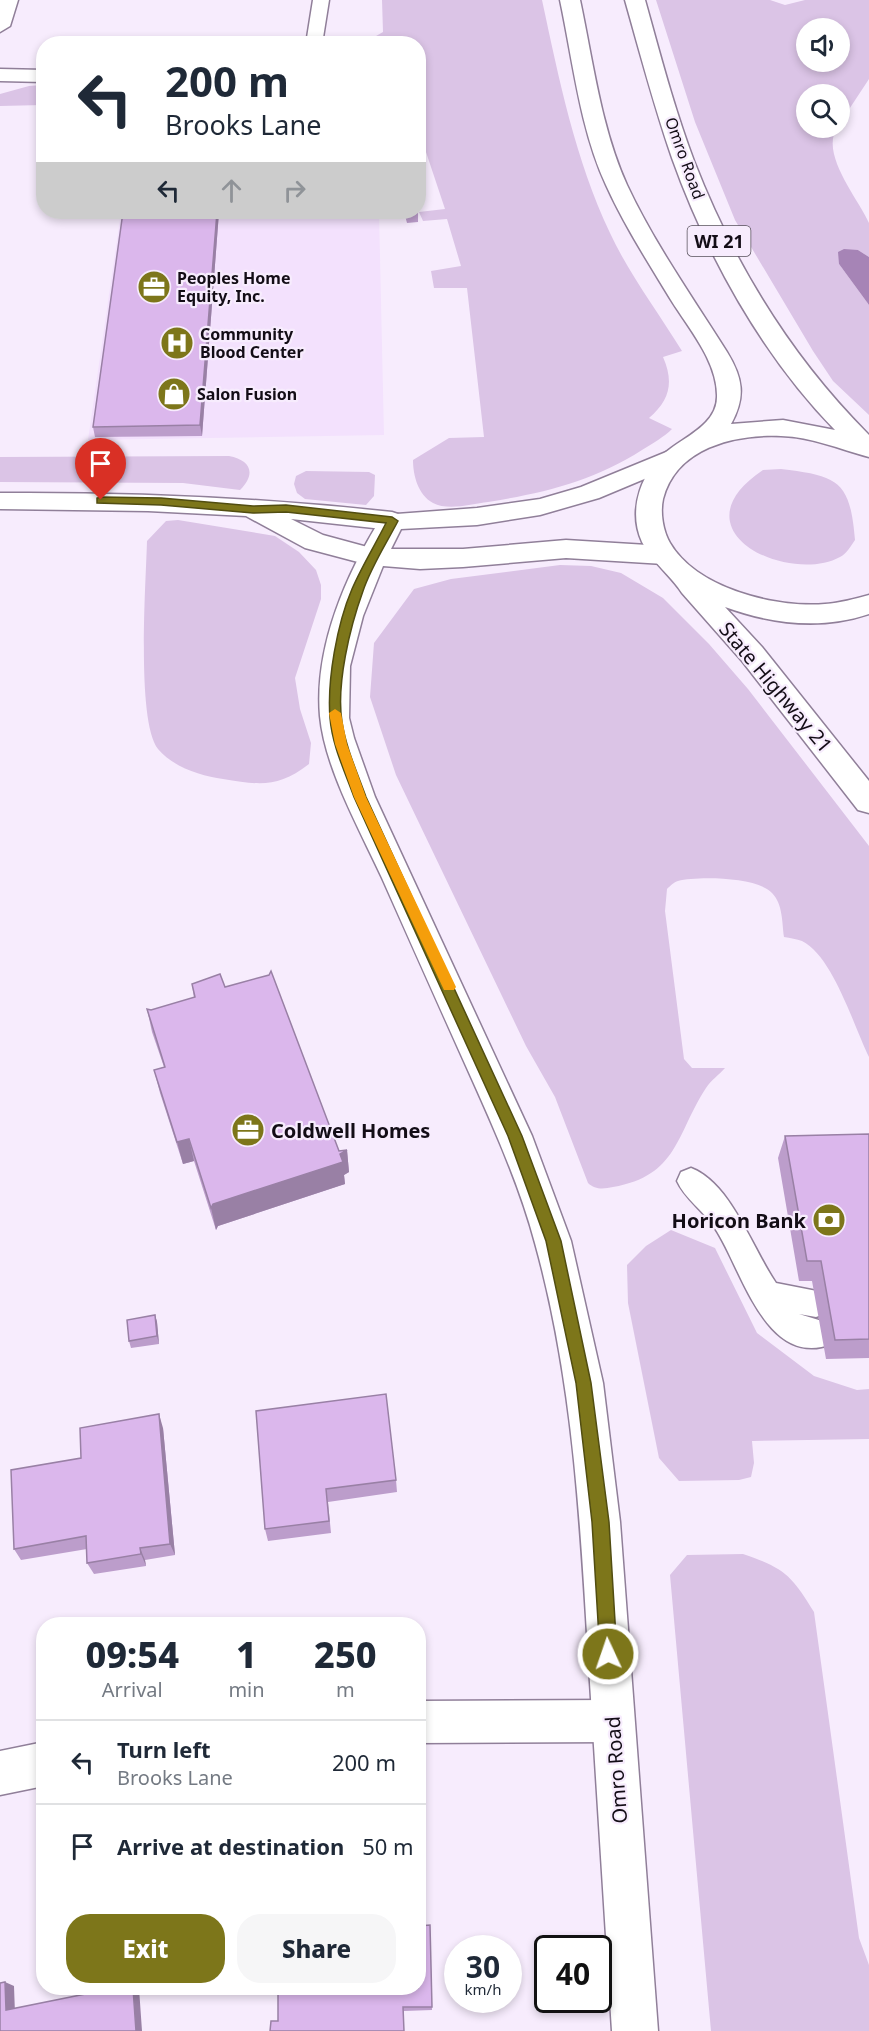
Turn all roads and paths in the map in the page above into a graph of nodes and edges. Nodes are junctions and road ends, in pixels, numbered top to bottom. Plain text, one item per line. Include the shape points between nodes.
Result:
1 (8, 0) edge
2 (321, 0) edge
3 (570, 0) edge
4 (635, 0) edge
5 (0, 26) edge
6 (315, 36) edge
7 (0, 75) edge
8 (36, 76) edge
9 (869, 448) edge
10 (687, 449) junction
11 (0, 501) edge
12 (253, 510) junction
13 (392, 521) junction
14 (373, 557) junction
15 (673, 564) junction
16 (869, 604) edge
17 (869, 801) edge
18 (691, 1181) dead end
19 (767, 1296) junction
20 (816, 1303) dead end
21 (821, 1334) dead end
22 (612, 1721) junction
23 (426, 1722) edge
24 (36, 1766) edge
25 (0, 1773) edge
26 (635, 2031) edge

1 - 5 main road
2 - 6 lane
3 - 10 main road, WI 21 via 601,143 616,184 724,367 730,399 720,422
4 - 9 main road, Omro Road / WI 21 via 684,162 729,261 792,363 841,423
7 - 8 main road
9 - 10 main road via 826,433 781,427 737,430
10 - 13 main road via 603,487 546,506 456,520
10 - 15 main road, State Highway 21 via 656,477 647,502 650,528
11 - 12 main road via 161,501
12 - 13 main road via 286,508
12 - 14 main road via 314,542
13 - 14 main road, Omro Road
14 - 15 main road via 431,560 566,549
14 - 22 main road, Omro Road via 358,589 339,657 334,693 336,720 360,797 515,1136 553,1241 584,1383 600,1522
15 - 16 main road via 720,596 766,610 815,614
15 - 17 main road, State Highway 21 via 752,654
18 - 19 lane via 725,1218
19 - 20 lane
19 - 21 lane via 781,1320 806,1334
22 - 23 main road
22 - 26 main road, Omro Road
24 - 25 main road

